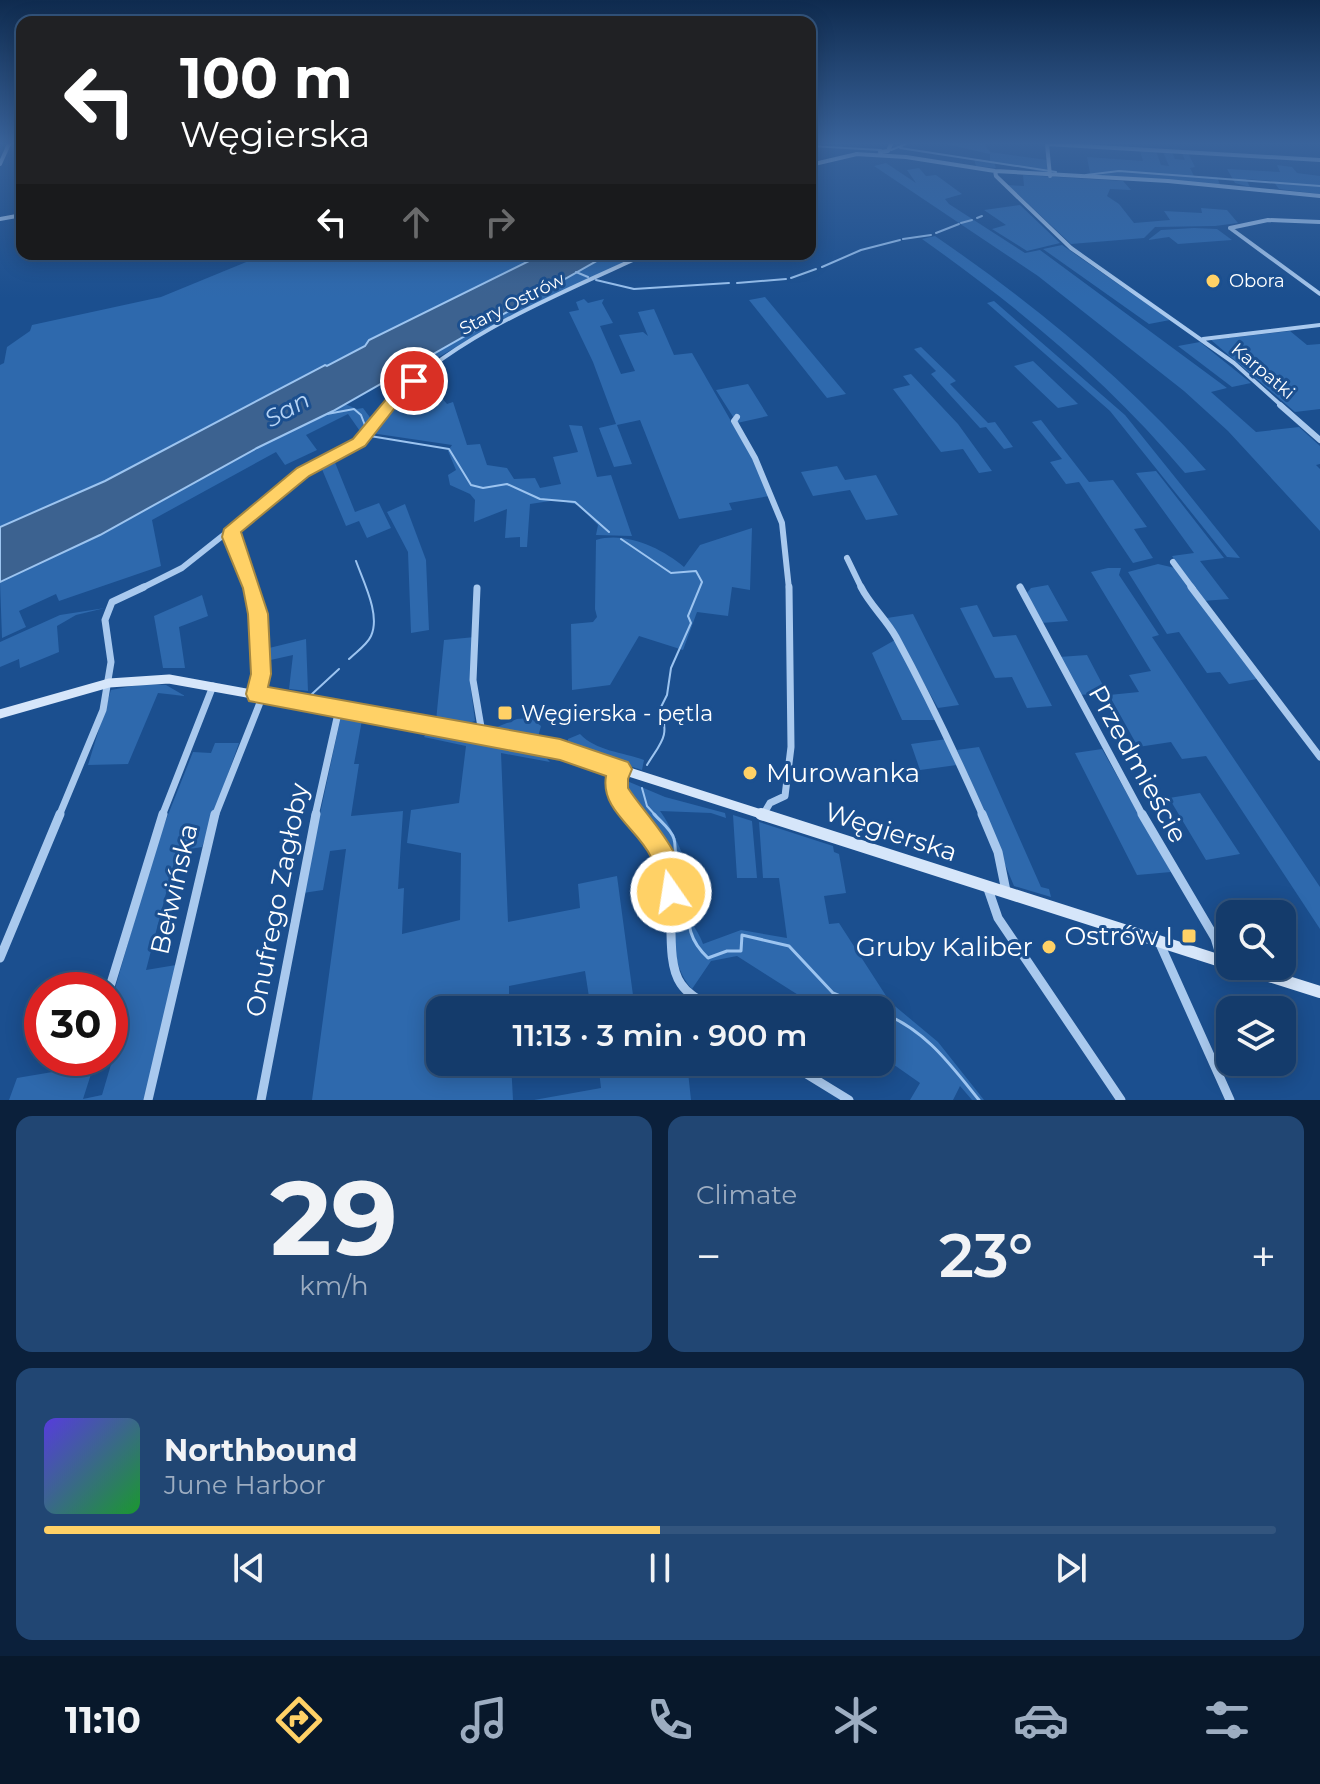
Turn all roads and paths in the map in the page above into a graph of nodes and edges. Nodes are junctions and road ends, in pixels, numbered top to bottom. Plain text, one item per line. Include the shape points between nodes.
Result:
1 (1015, 195) edge
2 (1320, 222) edge
3 (633, 260) edge
4 (1320, 294) edge
5 (1320, 325) edge
6 (1203, 339) junction
7 (737, 417) dead end
8 (1320, 440) edge
9 (232, 531) junction
10 (847, 558) dead end
11 (1173, 562) dead end
12 (1020, 586) dead end
13 (477, 588) dead end
14 (109, 683) junction
15 (213, 686) junction
16 (260, 695) junction
17 (339, 709) junction
18 (0, 714) edge
19 (478, 734) junction
20 (1320, 757) edge
21 (620, 769) junction
22 (763, 815) junction
23 (987, 886) junction
24 (1006, 891) junction
25 (1159, 940) junction
26 (1216, 940) edge
27 (0, 958) edge
28 (1216, 959) edge
29 (114, 972) edge
30 (1282, 980) edge
31 (1320, 992) edge
32 (695, 996) edge
33 (810, 1076) edge
34 (148, 1100) edge
35 (261, 1100) edge
36 (849, 1100) edge
37 (1121, 1100) edge
38 (1230, 1100) edge

1 - 6 street via 1071,248
2 - 4 street via 1268,220 1230,228
3 - 9 street, Stary Ostrów via 552,297 435,362 359,442 303,472
5 - 6 street, Karpatki
6 - 8 street, Karpatki
7 - 22 street via 734,421 782,523 791,609 791,747 785,796 770,803
9 - 14 street, Stary Ostrów via 170,576 109,605
9 - 16 street, Bełwińska via 258,614
10 - 24 street via 939,715 998,852
11 - 20 street
12 - 26 street, Przedmieście via 1106,751
13 - 19 street via 473,680
14 - 15 main road, Węgierska via 157,678
14 - 18 main road, Węgierska
14 - 27 street via 83,762
15 - 16 main road, Węgierska
15 - 29 street via 152,842
16 - 17 main road, Węgierska
16 - 34 street, Bełwińska via 207,842
17 - 19 main road, Węgierska
17 - 35 street, Onufrego Zagłoby
19 - 21 main road, Węgierska via 560,750
21 - 22 main road, Węgierska
21 - 32 street via 620,798 659,846 668,871 674,966 685,989
22 - 23 main road, Węgierska
23 - 24 main road, Węgierska
23 - 37 street via 998,918
24 - 25 main road, Węgierska
25 - 28 main road, Węgierska
25 - 38 street
30 - 31 main road
33 - 36 street

